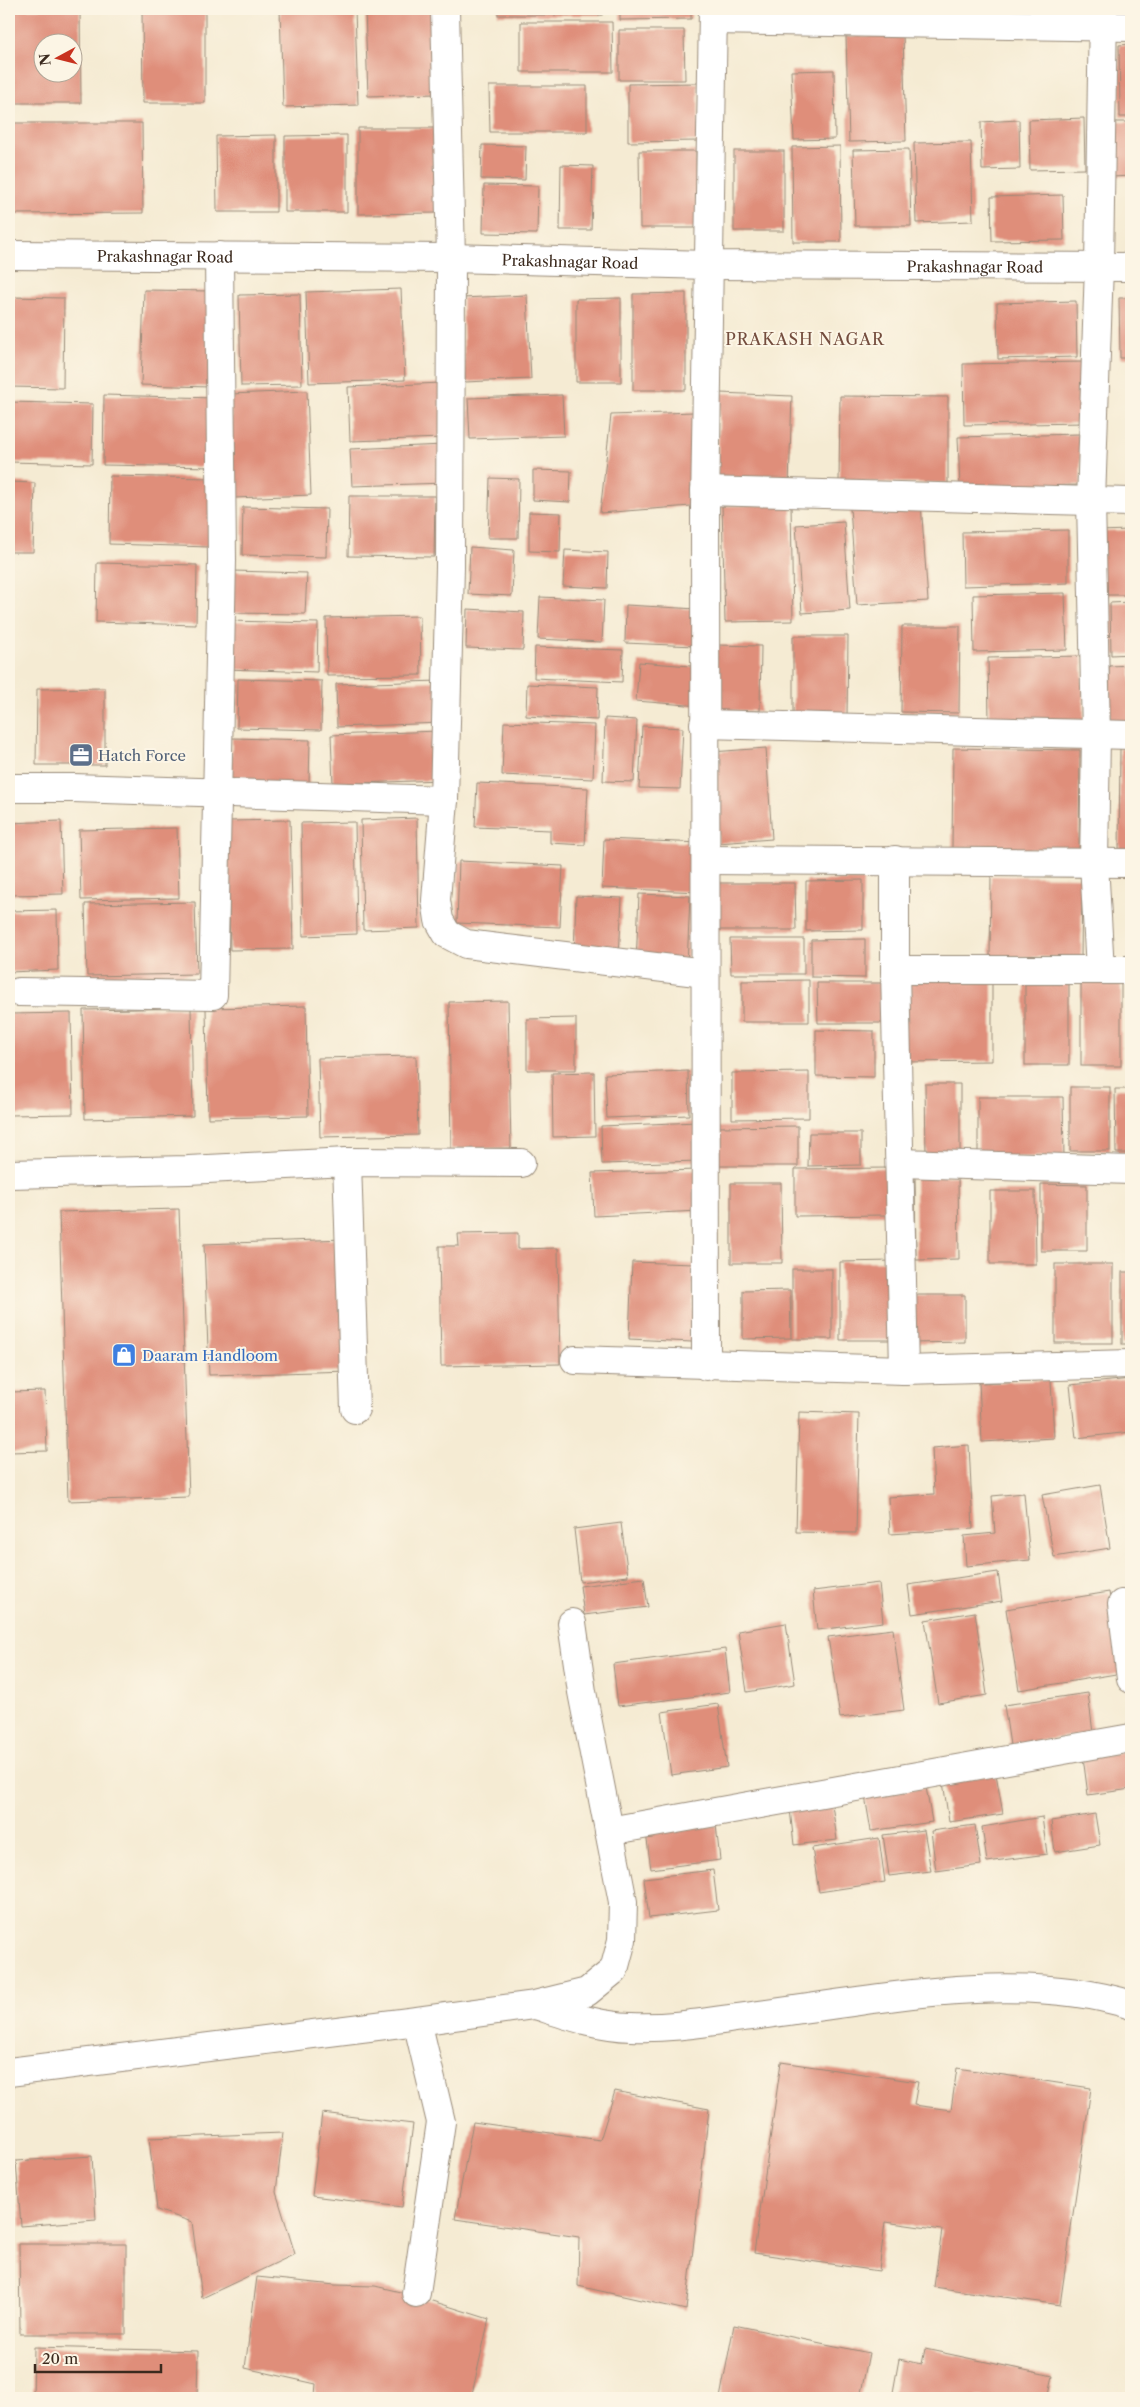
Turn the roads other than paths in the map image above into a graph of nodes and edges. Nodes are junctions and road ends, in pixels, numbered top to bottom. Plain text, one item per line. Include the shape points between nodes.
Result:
1 (445, 9) edge
2 (713, 14) edge
3 (1103, 18) edge
4 (1131, 27) edge
5 (9, 255) edge
6 (219, 256) junction
7 (451, 258) junction
8 (708, 265) junction
9 (1099, 266) junction
10 (1131, 267) edge
11 (705, 491) junction
12 (1091, 501) junction
13 (1131, 502) edge
14 (704, 724) junction
15 (1096, 734) junction
16 (1131, 735) edge
17 (9, 788) edge
18 (217, 794) junction
19 (444, 800) junction
20 (707, 860) junction
21 (895, 860) junction
22 (1094, 863) junction
23 (1131, 863) edge
24 (895, 970) junction
25 (1100, 970) junction
26 (1131, 970) edge
27 (705, 973) junction
28 (19, 992) dead end
29 (346, 1162) junction
30 (900, 1162) junction
31 (521, 1163) dead end
32 (1131, 1170) edge
33 (9, 1174) edge
34 (575, 1360) dead end
35 (1131, 1364) edge
36 (706, 1366) junction
37 (904, 1370) junction
38 (355, 1409) dead end
39 (1122, 1604) dead end
40 (572, 1623) dead end
41 (1131, 1679) edge
42 (1131, 1738) edge
43 (609, 1831) junction
44 (534, 2005) junction
45 (1131, 2005) edge
46 (417, 2021) junction
47 (9, 2072) edge
48 (416, 2293) dead end

1 - 7 street
2 - 3 street
2 - 8 street
3 - 4 street
3 - 9 street
5 - 6 street, Prakashnagar Road
6 - 7 street, Prakashnagar Road
6 - 18 street via 222,560
7 - 8 street, Prakashnagar Road
7 - 19 street via 450,567
8 - 9 street, Prakashnagar Road
8 - 11 street
9 - 10 street, Prakashnagar Road
9 - 12 street
11 - 12 street
11 - 14 street
12 - 13 street
12 - 15 street
14 - 15 street
14 - 20 street
15 - 16 street
15 - 22 street
17 - 18 street
18 - 19 street
18 - 28 street via 213,995
19 - 27 street via 436,900 439,920 448,934 466,944
20 - 21 street
20 - 27 street
21 - 22 street
21 - 24 street
22 - 23 street
22 - 25 street
24 - 25 street
24 - 30 street
25 - 26 street
27 - 36 street
29 - 31 street
29 - 33 street
29 - 38 street
30 - 32 street
30 - 37 street
34 - 36 street
35 - 37 street
36 - 37 street
39 - 41 street
40 - 43 street
42 - 43 street
43 - 44 street via 623,1902 622,1940 614,1970 587,1992
44 - 45 street via 591,2023 630,2027 675,2026 926,1994 1013,1987 1100,1995
44 - 46 street
46 - 47 street
46 - 48 street via 441,2122

